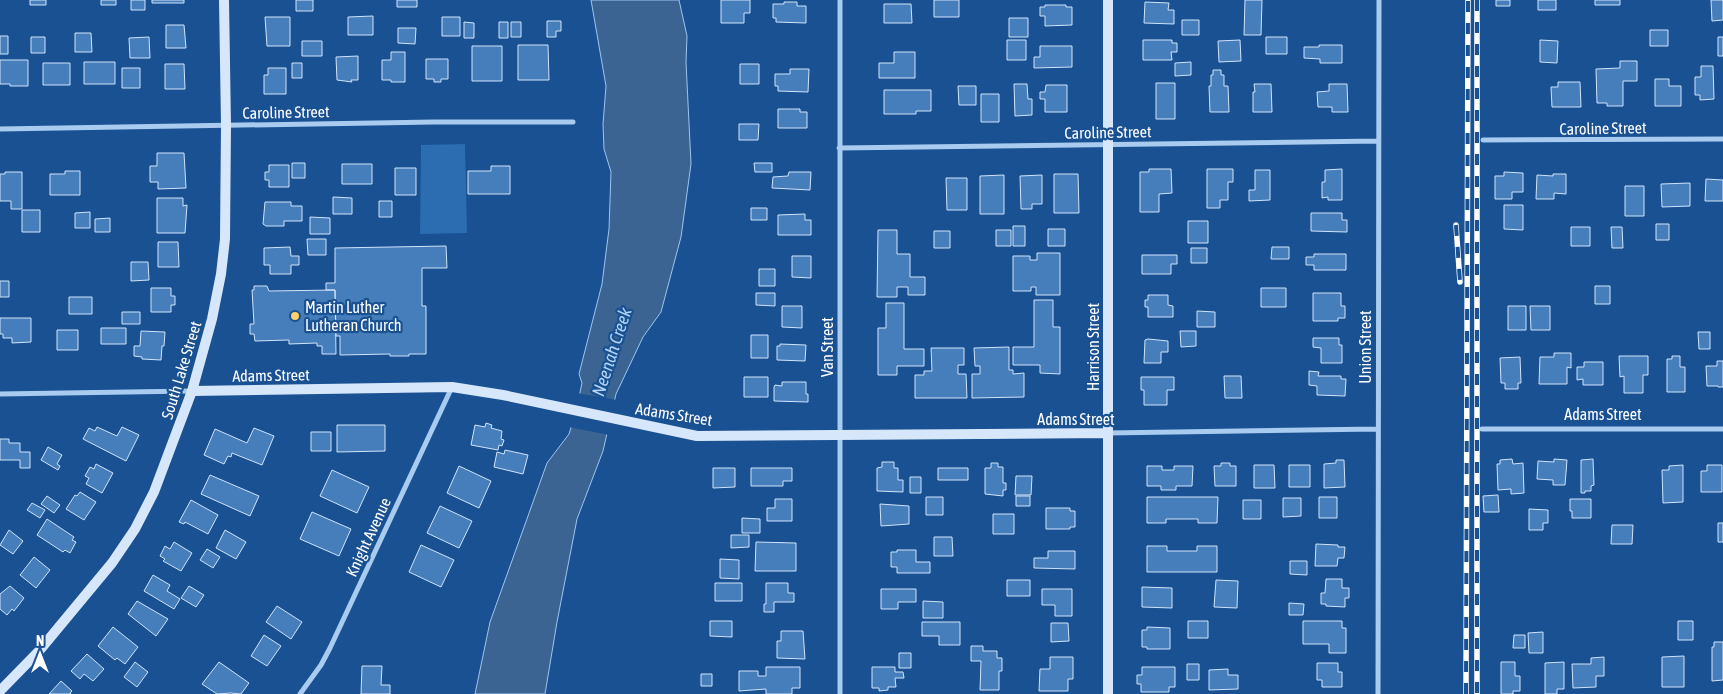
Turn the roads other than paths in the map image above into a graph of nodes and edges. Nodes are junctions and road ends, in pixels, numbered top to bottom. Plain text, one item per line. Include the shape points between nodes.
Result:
1 (224, 0) edge
2 (840, 0) edge
3 (1108, 0) edge
4 (1378, 0) edge
5 (573, 122) dead end
6 (226, 125) junction
7 (0, 129) edge
8 (1723, 139) edge
9 (1483, 140) dead end
10 (1378, 141) junction
11 (1108, 144) junction
12 (839, 148) junction
13 (452, 387) junction
14 (192, 392) junction
15 (0, 394) edge
16 (1723, 429) edge
17 (1377, 430) junction
18 (1482, 430) dead end
19 (1108, 433) junction
20 (840, 436) junction
21 (0, 691) edge
22 (300, 694) edge
23 (840, 694) edge
24 (1108, 694) edge
25 (1378, 694) edge

1 - 6 street, South Lake Street
2 - 12 street, Van Street
3 - 11 street, Harrison Street
4 - 10 street, Union Street
5 - 6 street, Caroline Street
6 - 7 street, Caroline Street
6 - 14 street, South Lake Street via 221,274
8 - 9 street, Caroline Street
10 - 11 street, Caroline Street
10 - 17 street, Union Street
11 - 12 street, Caroline Street
11 - 19 street, Harrison Street
12 - 20 street, Van Street
13 - 14 street, Adams Street
13 - 20 street, Adams Street via 697,436
13 - 22 street, Knight Avenue via 330,648
14 - 15 street, Adams Street
14 - 21 street, South Lake Street via 154,492 135,529 112,563 39,651
16 - 18 street, Adams Street
17 - 19 street, Adams Street
17 - 25 street, Union Street
19 - 20 street, Adams Street
19 - 24 street, Harrison Street
20 - 23 street, Van Street

